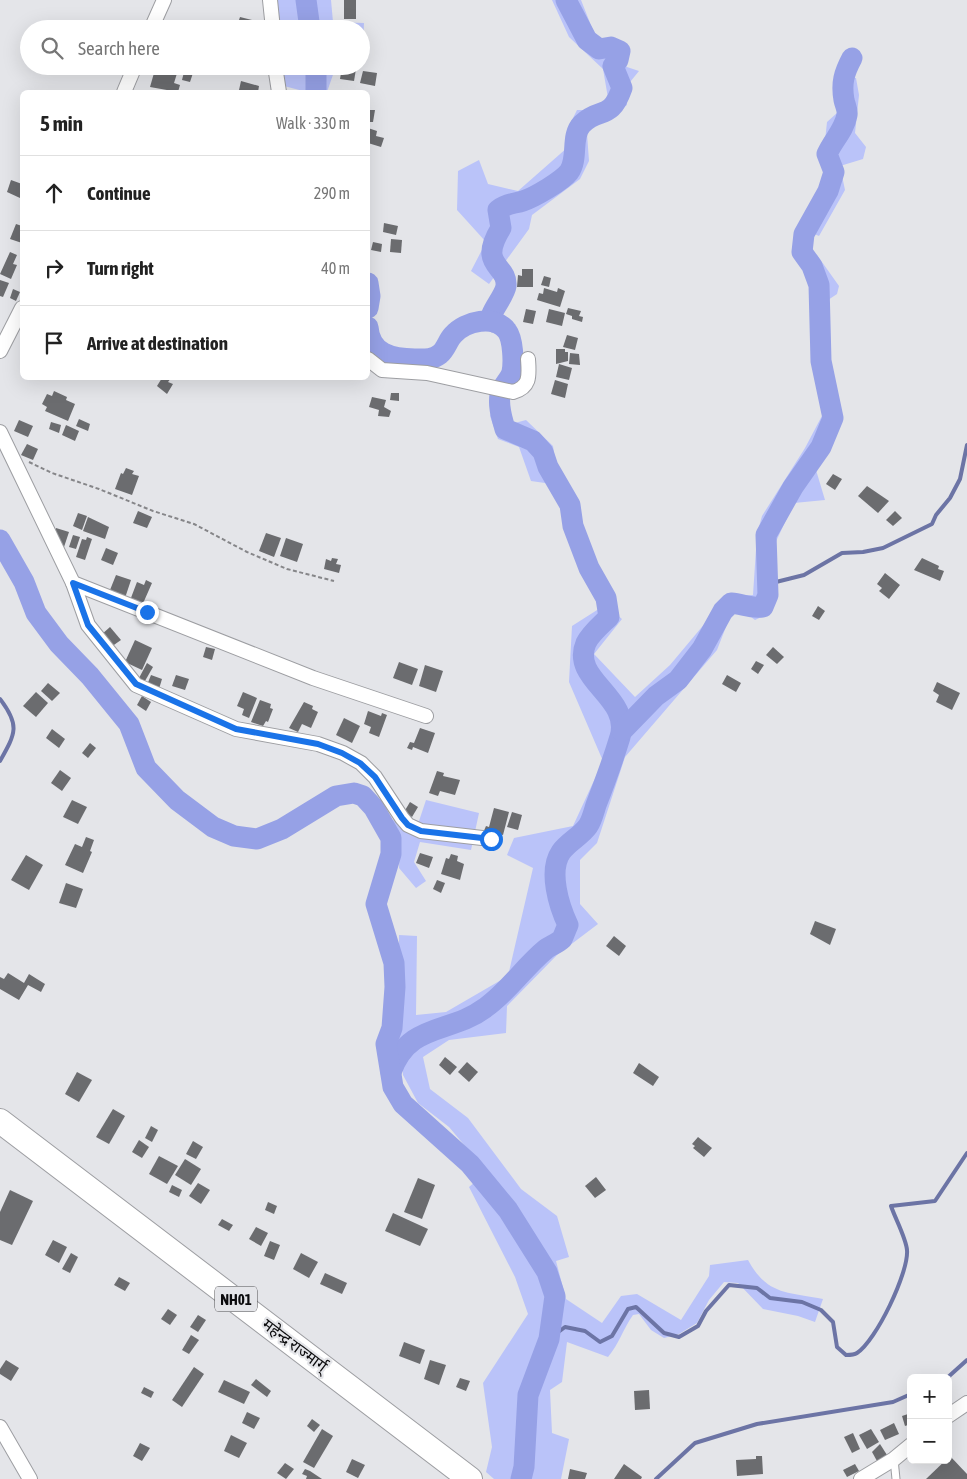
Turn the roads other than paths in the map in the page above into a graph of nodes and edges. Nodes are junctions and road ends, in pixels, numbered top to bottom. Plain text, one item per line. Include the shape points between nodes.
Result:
1 (164, 0) edge
2 (270, 0) edge
3 (155, 20) edge
4 (272, 20) edge
5 (131, 75) edge
6 (276, 75) edge
7 (125, 90) edge
8 (279, 90) edge
9 (20, 312) edge
10 (0, 352) edge
11 (528, 359) dead end
12 (370, 361) edge
13 (0, 432) edge
14 (73, 583) junction
15 (426, 716) dead end
16 (491, 839) dead end
17 (0, 1121) edge
18 (967, 1403) edge
19 (952, 1413) edge
20 (0, 1427) edge
21 (907, 1448) edge
22 (894, 1459) junction
23 (30, 1479) edge
24 (470, 1479) edge
25 (861, 1479) edge
26 (896, 1479) edge

1 - 3 street
2 - 4 street
5 - 7 street
6 - 8 street
9 - 10 street
11 - 12 street via 528,381 522,389 510,391 427,373 382,370
13 - 14 street
14 - 15 street via 313,678
14 - 16 street via 88,625 136,684 236,729 318,744 342,753 375,777 402,818 421,831
17 - 24 highway, महेन्द्र राज्मार्ग् / NH01
18 - 19 street
20 - 23 street
21 - 22 street
22 - 25 street
22 - 26 lane

